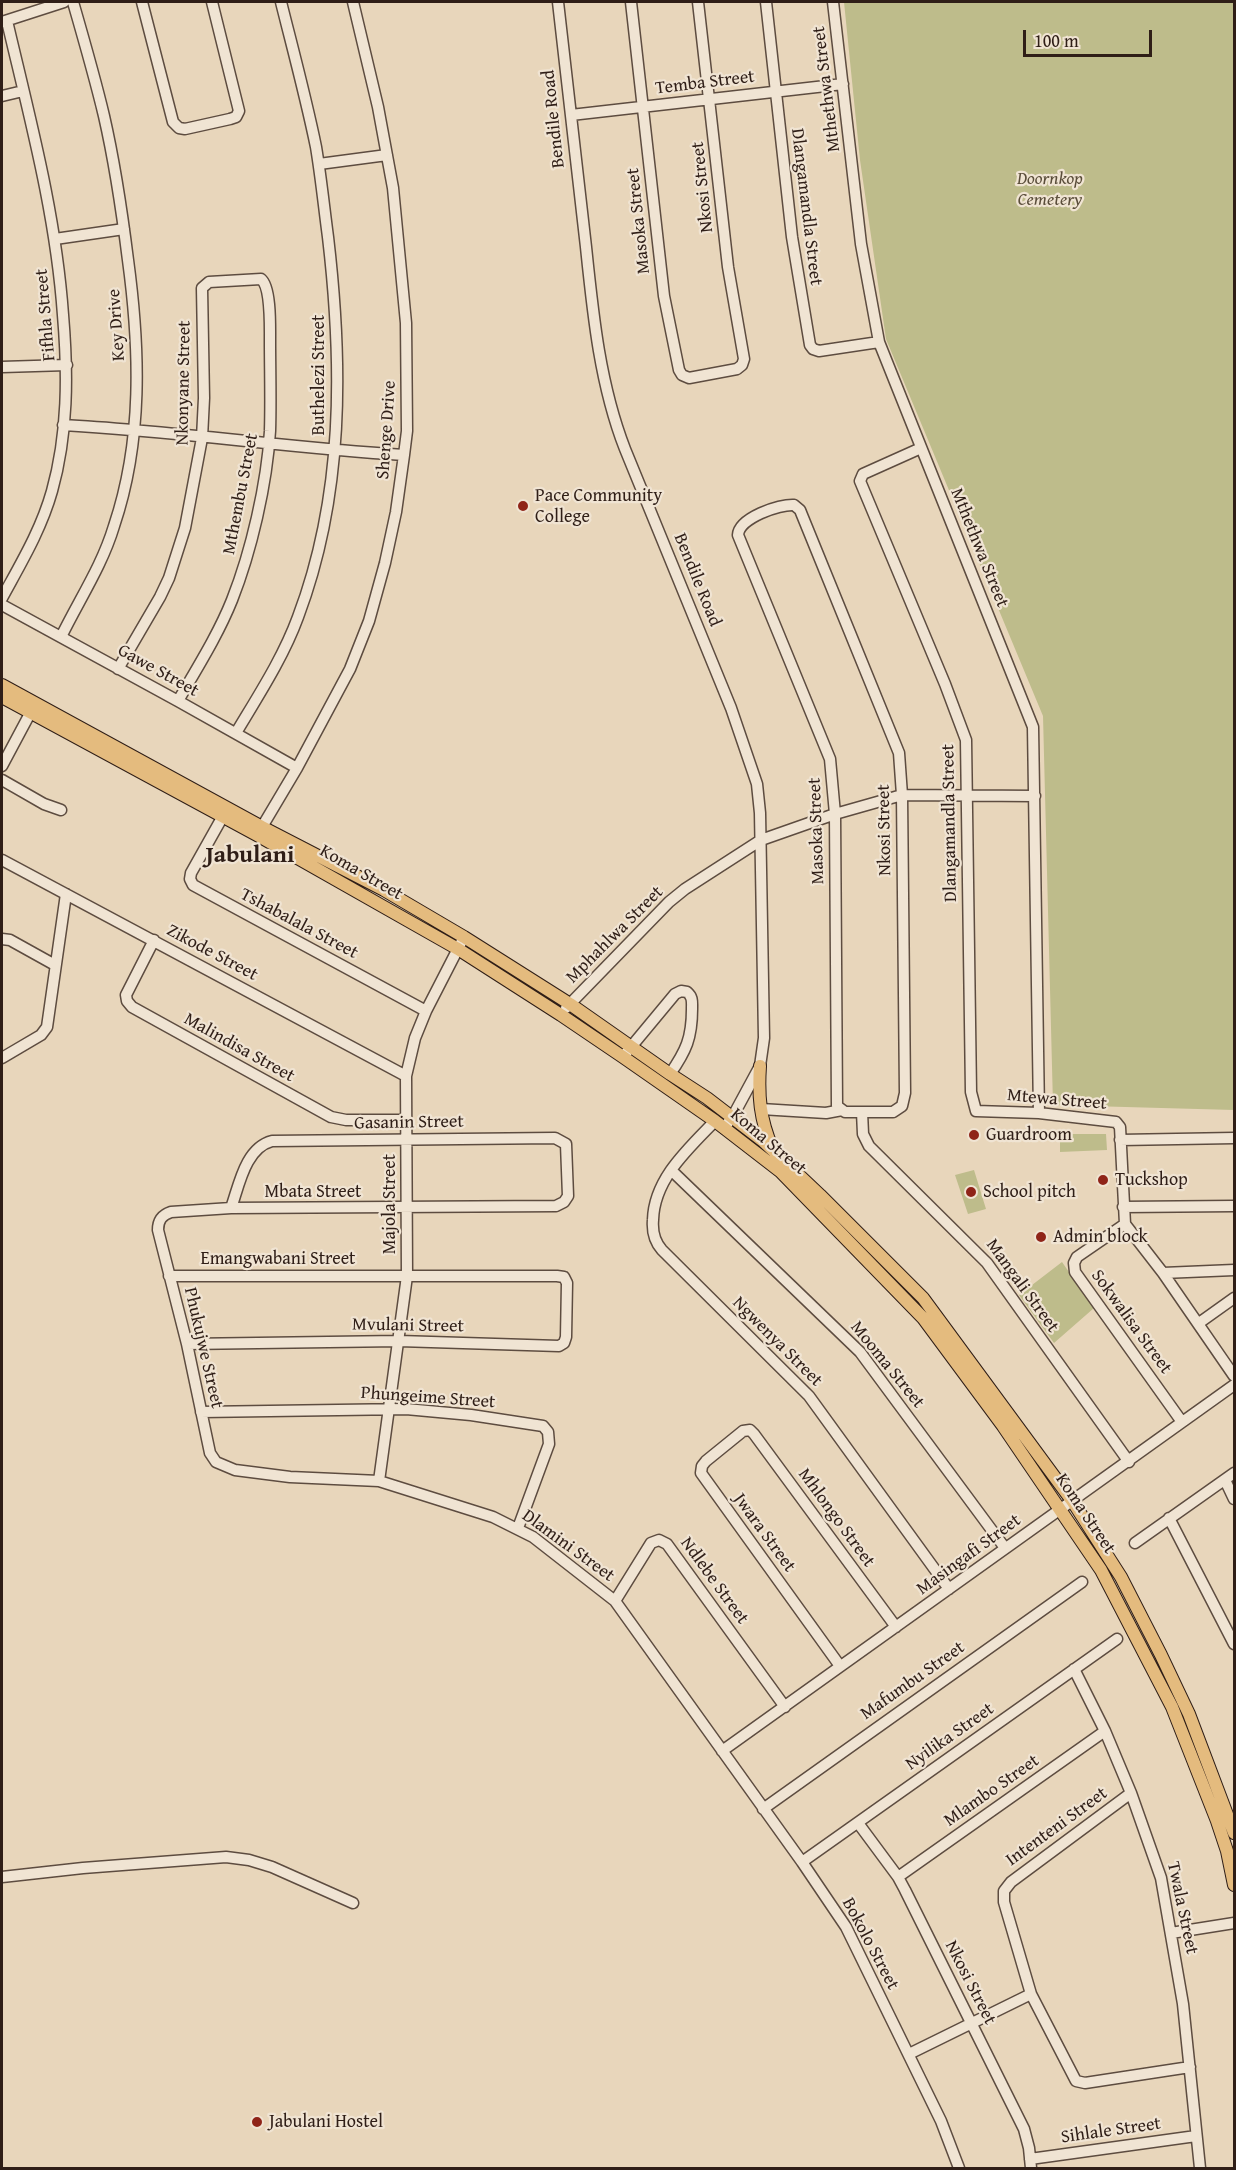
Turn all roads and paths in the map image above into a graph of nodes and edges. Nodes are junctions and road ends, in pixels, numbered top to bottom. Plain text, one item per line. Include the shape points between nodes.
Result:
1 (64, 2) edge
2 (74, 2) edge
3 (142, 2) edge
4 (212, 2) edge
5 (281, 2) edge
6 (353, 2) edge
7 (558, 2) edge
8 (631, 2) edge
9 (698, 2) edge
10 (766, 2) edge
11 (833, 2) edge
12 (4, 22) edge
13 (843, 84) junction
14 (23, 91) junction
15 (776, 91) junction
16 (2, 96) edge
17 (709, 100) junction
18 (643, 107) junction
19 (571, 115) junction
20 (387, 155) junction
21 (319, 164) junction
22 (124, 229) junction
23 (55, 239) junction
24 (262, 279) joint
25 (879, 342) junction
26 (67, 365) junction
27 (741, 367) joint
28 (2, 368) edge
29 (63, 425) junction
30 (135, 429) junction
31 (202, 438) junction
32 (269, 443) junction
33 (921, 448) junction
34 (335, 451) junction
35 (404, 454) junction
36 (794, 505) joint
37 (2, 598) edge
38 (2, 605) edge
39 (61, 637) junction
40 (118, 669) junction
41 (2, 685) edge
42 (2, 697) edge
43 (178, 701) junction
44 (33, 707) junction
45 (237, 733) junction
46 (2, 766) edge
47 (297, 768) junction
48 (2, 780) edge
49 (902, 795) junction
50 (968, 795) junction
51 (1035, 796) junction
52 (61, 810) dead end
53 (835, 814) junction
54 (223, 816) junction
55 (260, 831) junction
56 (761, 840) junction
57 (2, 860) edge
58 (66, 894) junction
59 (464, 937) junction
60 (2, 939) edge
61 (154, 940) junction
62 (458, 949) junction
63 (55, 965) junction
64 (570, 1004) junction
65 (426, 1011) junction
66 (561, 1015) junction
67 (627, 1052) junction
68 (2, 1058) edge
69 (760, 1066) junction
70 (670, 1074) junction
71 (406, 1076) junction
72 (840, 1108) junction
73 (761, 1109) junction
74 (862, 1112) junction
75 (976, 1112) joint
76 (1039, 1113) junction
77 (733, 1116) junction
78 (406, 1120) junction
79 (720, 1125) junction
80 (1234, 1138) edge
81 (406, 1139) junction
82 (1120, 1140) junction
83 (775, 1152) junction
84 (671, 1170) junction
85 (562, 1203) joint
86 (1234, 1206) edge
87 (231, 1208) junction
88 (406, 1208) junction
89 (1123, 1208) junction
90 (171, 1212) joint
91 (1125, 1224) junction
92 (1234, 1270) edge
93 (1163, 1274) junction
94 (169, 1276) junction
95 (407, 1276) junction
96 (566, 1279) joint
97 (1234, 1298) edge
98 (1199, 1323) junction
99 (399, 1341) junction
100 (186, 1344) junction
101 (1234, 1376) edge
102 (1234, 1385) edge
103 (389, 1408) junction
104 (201, 1412) junction
105 (1182, 1422) junction
106 (748, 1430) joint
107 (216, 1462) joint
108 (1129, 1462) junction
109 (1234, 1473) edge
110 (1225, 1480) junction
111 (380, 1481) junction
112 (1234, 1499) edge
113 (1073, 1502) junction
114 (1061, 1510) junction
115 (1169, 1518) junction
116 (518, 1528) junction
117 (1135, 1543) dead end
118 (1005, 1548) junction
119 (1082, 1582) dead end
120 (949, 1589) junction
121 (615, 1601) junction
122 (896, 1627) junction
123 (1117, 1640) dead end
124 (1234, 1644) edge
125 (840, 1666) junction
126 (1074, 1669) junction
127 (785, 1707) junction
128 (1105, 1731) junction
129 (722, 1751) junction
130 (1131, 1793) junction
131 (763, 1809) junction
132 (858, 1823) junction
133 (1234, 1833) edge
134 (802, 1862) junction
135 (2, 1877) edge
136 (898, 1877) junction
137 (1234, 1885) edge
138 (353, 1903) dead end
139 (1234, 1923) edge
140 (1171, 1933) junction
141 (1031, 1994) junction
142 (972, 2022) junction
143 (909, 2054) junction
144 (1190, 2067) junction
145 (1196, 2136) junction
146 (1030, 2164) edge
147 (959, 2169) edge
148 (1200, 2169) edge

1 - 12 street
2 - 22 street, Key Drive via 104,115
3 - 4 street via 174,124 187,129 236,117 238,107
5 - 21 street, Buthelezi Street
6 - 20 street, Shenge Drive
7 - 19 street, Bendile Road
8 - 18 street, Masoka Street
9 - 17 street, Nkosi Street
10 - 15 street, Dlangamandla Street
11 - 13 street, Mthethwa Street
12 - 14 street, Fifhla Street
13 - 15 street, Temba Street
13 - 25 street, Mthethwa Street via 861,244
14 - 16 street
14 - 23 street, Fifhla Street
15 - 17 street, Temba Street
15 - 25 street, Dlangamandla Street via 792,237 810,345 819,351
17 - 18 street, Temba Street
17 - 27 street, Nkosi Street via 728,267 744,359
18 - 19 street, Temba Street
18 - 27 street, Masoka Street via 664,296 680,372 691,378
19 - 56 street, Bendile Road via 589,277 613,412 755,775
20 - 21 street
20 - 35 street, Shenge Drive via 406,323
21 - 34 street, Buthelezi Street via 337,329
22 - 23 street
22 - 30 street, Key Drive via 136,338
23 - 26 street, Fifhla Street
24 - 31 street, Nkonyane Street via 209,282 202,288
24 - 32 street, Mthembu Street via 270,321
25 - 33 street, Mthethwa Street
26 - 28 street
26 - 29 street, Fifhla Street
29 - 30 street
29 - 37 street, Fifhla Street via 55,480 40,527
30 - 31 street
30 - 39 street, Key Drive via 124,492 111,536
31 - 32 street
31 - 40 street, Nkonyane Street via 186,528 169,578
32 - 34 street
32 - 43 street, Mthembu Street via 254,530 232,599
33 - 50 street, Dlangamandla Street via 863,474 860,481 964,732
33 - 51 street, Mthethwa Street via 1029,716 1034,736
34 - 35 street
34 - 45 street, Buthelezi Street via 323,530 308,590 291,636
35 - 47 street, Shenge Drive via 386,563 369,621 350,669
36 - 49 street, Nkosi Street via 800,510 899,753
36 - 53 street, Masoka Street via 779,506 744,523 738,535 830,759
38 - 39 street, Gawe Street
39 - 40 street, Gawe Street
40 - 43 street, Gawe Street
41 - 44 main road, Koma Street
42 - 44 main road, Koma Street
43 - 45 street, Gawe Street
44 - 46 street
44 - 54 main road, Koma Street
44 - 55 main road, Koma Street
45 - 47 street, Gawe Street
47 - 55 street, Shenge Drive
48 - 52 street
49 - 50 street, Mphahlwa Street
49 - 53 street, Mphahlwa Street
49 - 74 street, Nkosi Street via 904,1101 893,1112
50 - 51 street, Mphahlwa Street
50 - 75 street, Dlangamandla Street via 971,1092
51 - 76 street, Mthethwa Street
53 - 56 street, Mphahlwa Street
53 - 72 street, Masoka Street
54 - 55 main road, Koma Street
54 - 65 street, Tshabalala Street via 192,871 193,885
55 - 59 main road, Koma Street via 384,890
55 - 62 main road, Koma Street
56 - 64 street, Mphahlwa Street via 669,902
56 - 69 street, Bendile Road via 764,1038
57 - 58 street, Zikode Street
58 - 61 street, Zikode Street
58 - 63 street
59 - 62 street, Majola Street
59 - 64 main road, Koma Street
60 - 63 street
61 - 71 street, Zikode Street
61 - 78 street, Malindisa Street via 126,994 132,1007 331,1117
62 - 65 street, Majola Street
62 - 66 main road, Koma Street
63 - 68 street via 46,1029
64 - 66 street, Mphahlwa Street
64 - 67 main road, Koma Street
65 - 71 street, Majola Street
66 - 67 main road, Koma Street
67 - 70 main road, Koma Street
67 - 70 street via 675,994 690,993 690,1037
67 - 79 main road, Koma Street
69 - 73 main road
69 - 77 street, Bendile Road
70 - 77 main road, Koma Street
71 - 78 street, Majola Street
72 - 73 street, Nkosi Street via 826,1113
72 - 74 street, Nkosi Street via 845,1112
73 - 83 main road
74 - 108 street, Mangali Street via 863,1134 869,1146 987,1263
75 - 76 street, Mtewa Street
76 - 82 street, Mtewa Street via 1111,1120 1120,1127
77 - 79 street, Bendile Road
77 - 83 main road, Koma Street
78 - 81 street, Majola Street
79 - 84 street, Ngwenya Street
79 - 114 main road, Koma Street via 781,1172 914,1306
80 - 82 street
81 - 85 street, Gasanin Street via 558,1139 567,1147 568,1193
81 - 87 street, Gasanin Street via 264,1143 253,1152
81 - 88 street, Majola Street
82 - 89 street
83 - 113 main road, Koma Street via 923,1298
84 - 118 street, Mooma Street via 860,1352
84 - 120 street, Ngwenya Street via 660,1187 653,1212 653,1232 659,1247 809,1396
85 - 88 street, Mbata Street
86 - 89 street
87 - 88 street, Mbata Street
87 - 90 street, Mbata Street
88 - 95 street, Majola Street
89 - 91 street
90 - 94 street, Phukujwe Street via 160,1218 158,1230
91 - 93 street
91 - 105 street, Sokwalisa Street via 1077,1257 1075,1272
92 - 93 street
93 - 98 street
94 - 95 street, Emangwabani Street
94 - 100 street, Phukujwe Street
95 - 96 street, Emangwabani Street
95 - 99 street, Majola Street
96 - 99 street, Mvulani Street via 566,1337 561,1345
97 - 98 street
98 - 101 street
99 - 100 street, Mvulani Street
99 - 103 street, Majola Street
100 - 104 street, Phukujwe Street
102 - 105 street, Masingafi Street
103 - 104 street, Phungeime Street
103 - 111 street, Majola Street
103 - 116 street, Phungeime Street via 471,1415 546,1428 549,1444
104 - 107 street, Phukujwe Street via 210,1453
105 - 108 street, Masingafi Street
106 - 122 street, Mhlongo Street
106 - 125 street, Jwara Street via 706,1461 701,1473
107 - 111 street, Dlamini Street via 228,1468 290,1477
108 - 113 street, Masingafi Street
109 - 110 street
110 - 112 street
110 - 115 street
111 - 116 street, Dlamini Street via 463,1506
113 - 114 street, Masingafi Street
113 - 133 main road, Koma Street via 1121,1577 1161,1655 1189,1714
114 - 118 street, Masingafi Street
114 - 137 main road, Koma Street via 1106,1578 1172,1707 1217,1821
115 - 117 street
115 - 124 street
116 - 121 street, Dlamini Street
118 - 120 street, Masingafi Street
119 - 131 street, Mafumbu Street
120 - 122 street, Masingafi Street
121 - 127 street, Ndlebe Street via 651,1543 659,1540 667,1544
121 - 129 street, Dlamini Street
122 - 125 street, Masingafi Street
123 - 126 street, Nyilika Street
125 - 127 street, Masingafi Street
126 - 128 street, Twala Street
126 - 132 street, Nyilika Street
127 - 129 street, Masingafi Street
128 - 130 street, Twala Street
128 - 136 street, Mlambo Street
129 - 131 street, Bokolo Street
130 - 140 street, Twala Street via 1157,1864
130 - 141 street, Intenteni Street via 1005,1887 1004,1902
131 - 134 street, Bokolo Street
132 - 134 street, Nyilika Street
132 - 136 street, Nkosi Street
134 - 143 street, Bokolo Street via 846,1927
135 - 138 street via 226,1857 272,1867
136 - 142 street, Nkosi Street
139 - 140 street
140 - 144 street, Twala Street
141 - 142 street
141 - 144 street, Intenteni Street via 1078,2082
142 - 143 street
142 - 146 street, Nkosi Street via 1024,2129
143 - 147 street, Bokolo Street via 942,2121
144 - 145 street, Twala Street
145 - 146 street, Sihlale Street
145 - 148 street, Twala Street

